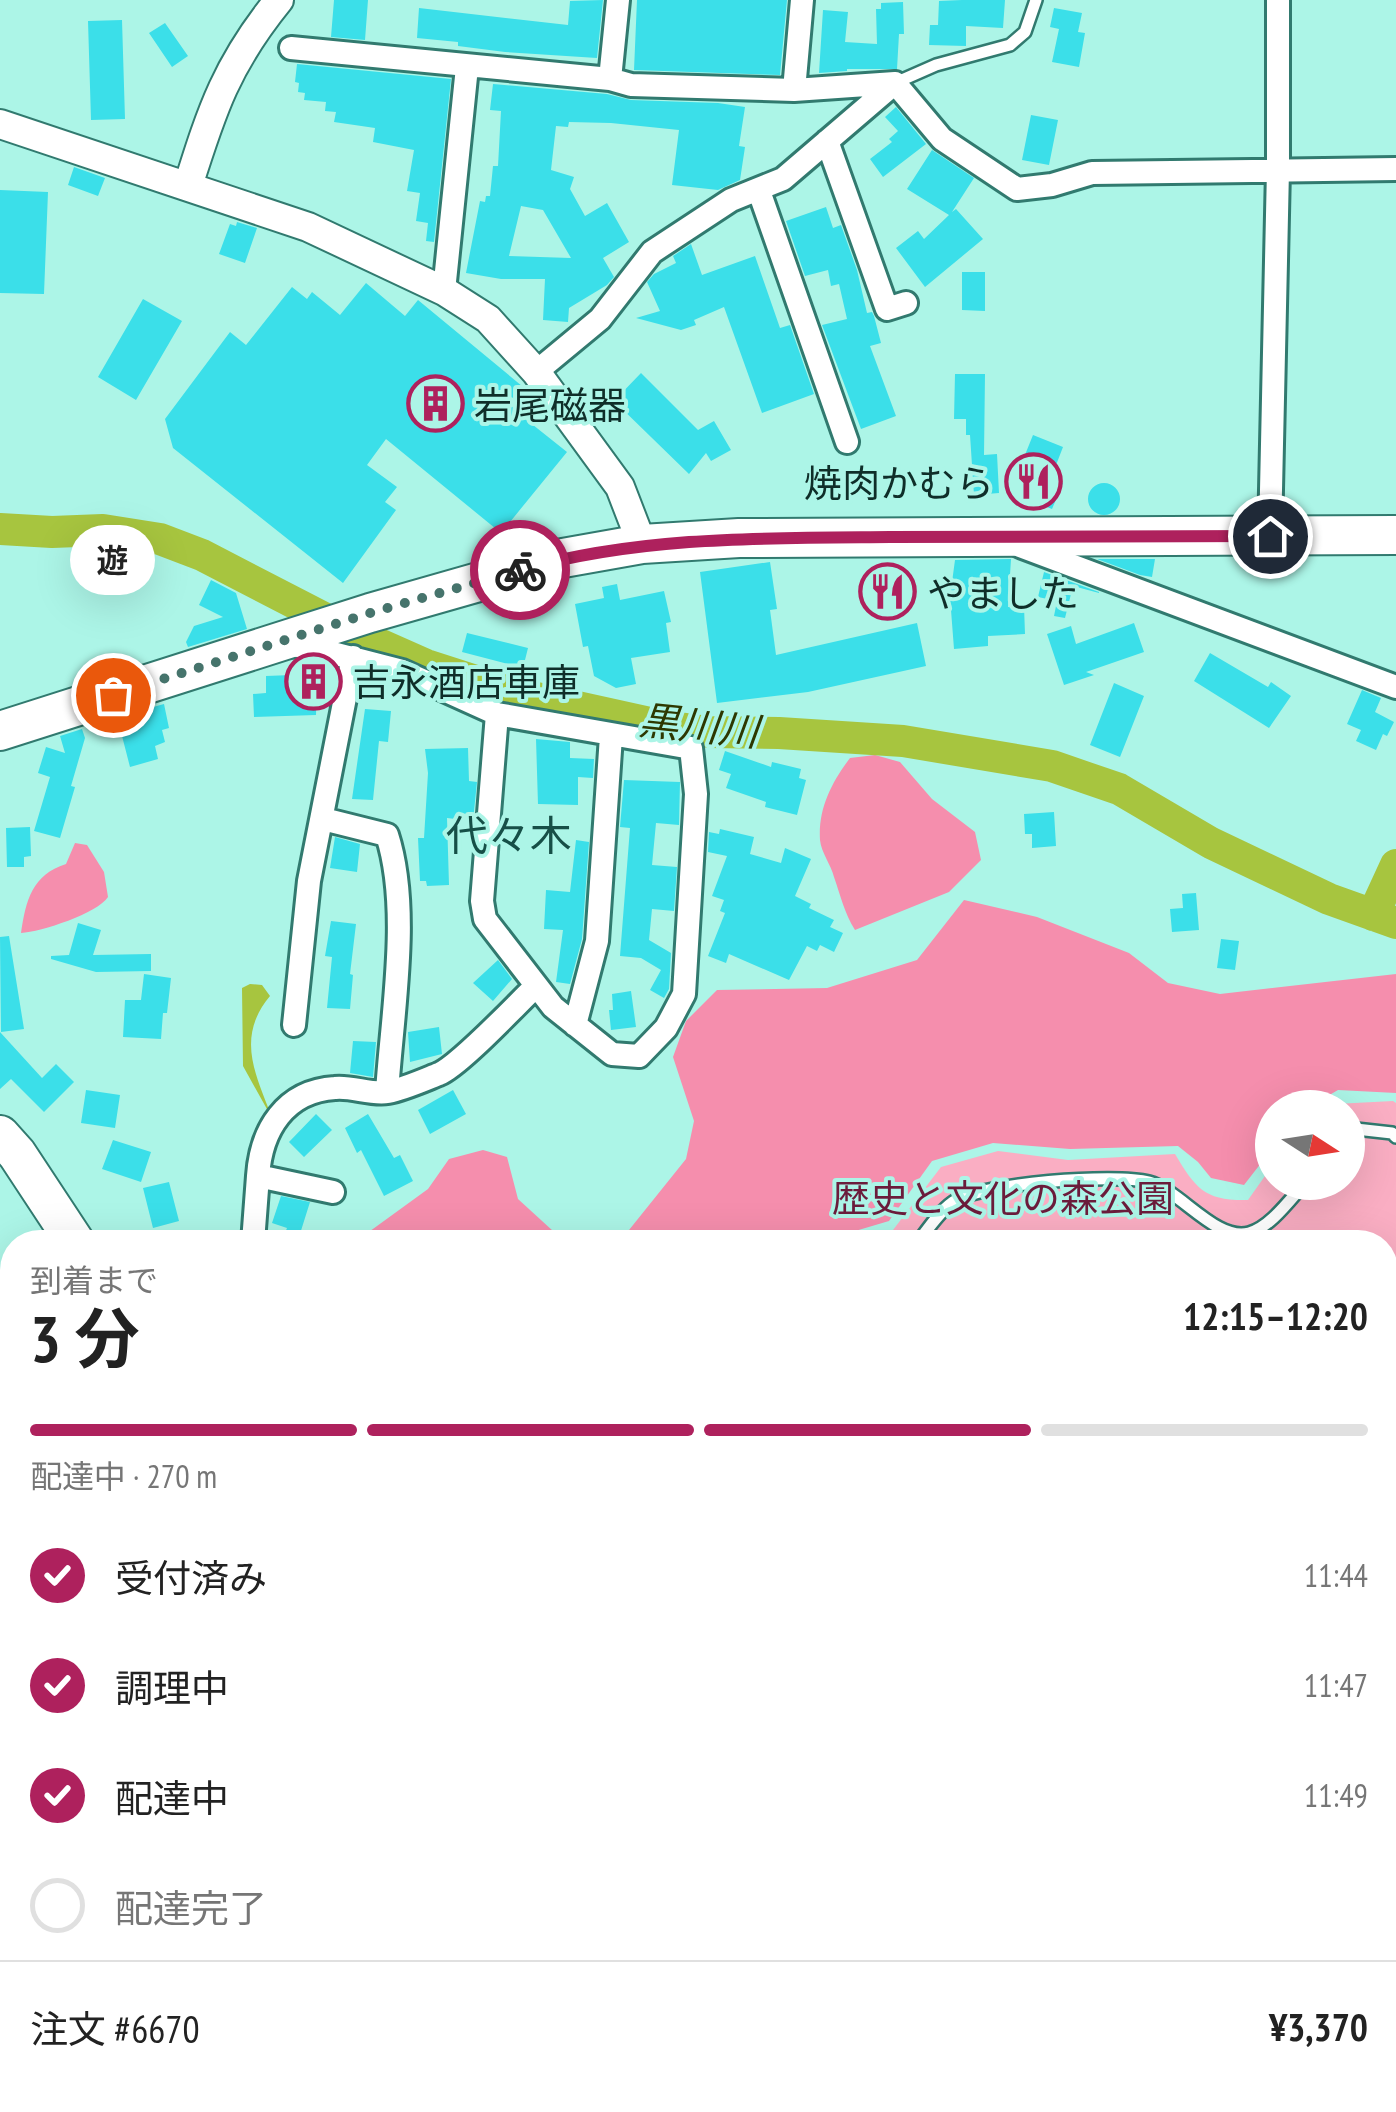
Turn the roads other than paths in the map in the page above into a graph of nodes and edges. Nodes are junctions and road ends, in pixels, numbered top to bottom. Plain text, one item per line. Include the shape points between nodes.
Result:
1 (279, 0) edge
2 (618, 0) edge
3 (802, 0) edge
4 (1036, 0) edge
5 (1278, 0) edge
6 (290, 48) dead end
7 (467, 68) junction
8 (610, 79) junction
9 (895, 83) junction
10 (794, 90) junction
11 (0, 124) edge
12 (827, 140) junction
13 (1278, 169) junction
14 (1396, 169) edge
15 (188, 186) junction
16 (759, 190) junction
17 (444, 291) junction
18 (906, 303) dead end
19 (536, 372) junction
20 (847, 442) dead end
21 (1396, 535) edge
22 (1270, 536) junction
23 (996, 537) junction
24 (642, 544) junction
25 (276, 644) junction
26 (352, 657) junction
27 (1396, 687) edge
28 (497, 714) junction
29 (0, 731) edge
30 (610, 736) junction
31 (323, 820) junction
32 (535, 987) junction
33 (294, 1025) dead end
34 (574, 1025) junction
35 (387, 1092) junction
36 (1365, 1130) edge
37 (0, 1135) edge
38 (1396, 1137) edge
39 (258, 1176) junction
40 (333, 1192) dead end
41 (1288, 1200) edge
42 (67, 1230) edge
43 (254, 1230) edge
44 (929, 1230) edge
45 (1227, 1230) edge
46 (1254, 1230) edge

1 - 15 street via 237,57 212,108
2 - 8 street
3 - 10 street
4 - 9 lane via 1025,32 1010,45 936,64
5 - 13 street
6 - 7 street
7 - 8 street
7 - 17 street
8 - 10 street
9 - 10 street
9 - 12 street
9 - 13 street via 942,139 1017,188 1092,173
11 - 15 street
12 - 16 street via 783,179
12 - 18 street via 888,309
13 - 14 street
13 - 22 street
15 - 17 street via 308,227
16 - 19 street via 731,200 652,252 600,319
16 - 20 street
17 - 19 street via 488,319
19 - 24 street via 620,487
21 - 22 highway
22 - 23 highway
23 - 24 highway
23 - 27 street
24 - 25 highway via 563,558
25 - 26 street
25 - 29 highway
26 - 28 street via 402,670
26 - 31 street
28 - 30 street
28 - 32 street via 482,901 485,920
30 - 34 street via 596,941
30 - 34 street via 692,748 696,794 684,994 666,1028 639,1056 612,1054
31 - 33 street via 309,881
31 - 35 street via 386,835 397,866
32 - 34 street
32 - 35 street via 444,1072
35 - 39 street via 336,1087 294,1100 273,1120
36 - 38 lane
37 - 42 highway
39 - 40 street
39 - 43 street
41 - 46 lane
44 - 45 lane via 955,1200 1024,1184 1110,1180 1150,1182

